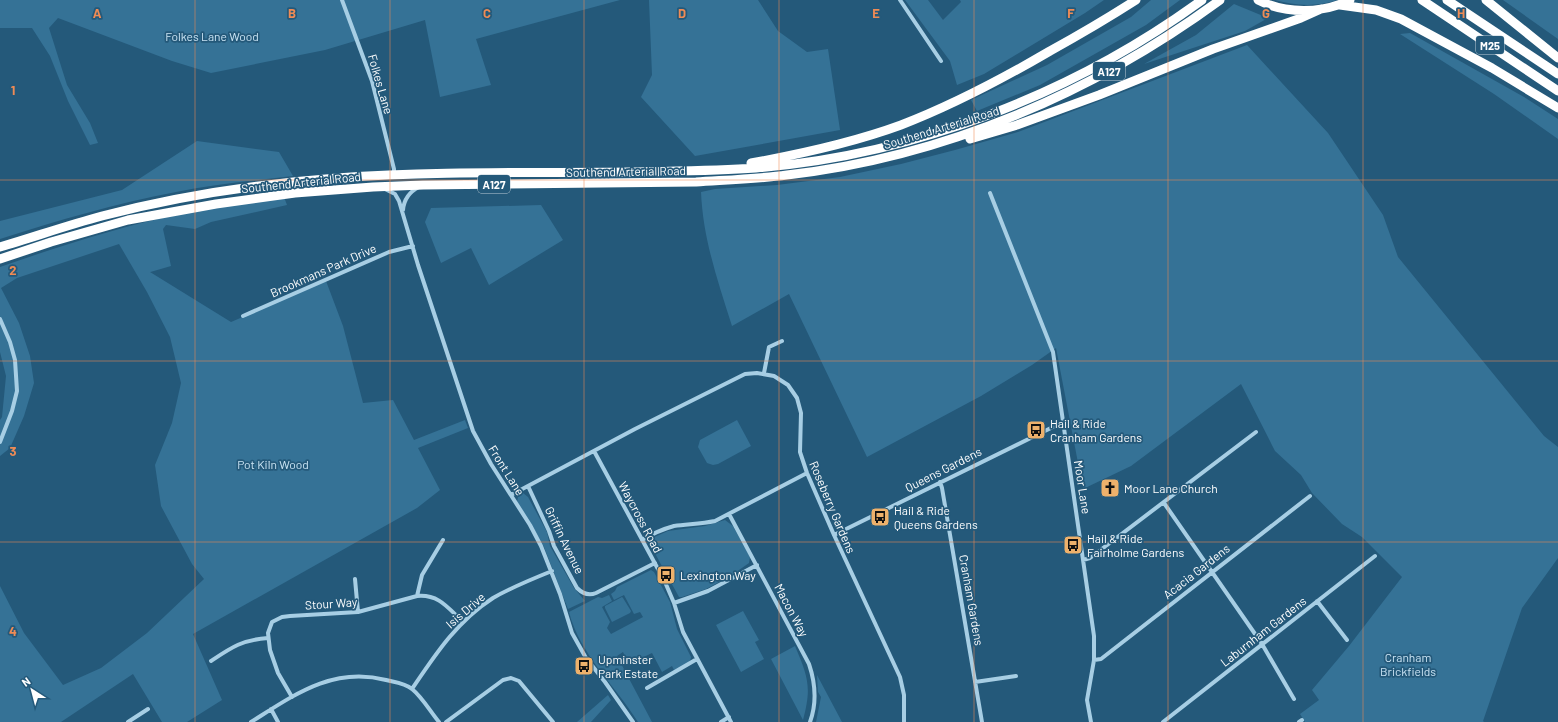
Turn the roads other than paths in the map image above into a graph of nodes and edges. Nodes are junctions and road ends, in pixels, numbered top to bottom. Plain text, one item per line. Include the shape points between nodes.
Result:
1 (342, 0) edge
2 (900, 0) edge
3 (1136, 0) edge
4 (1202, 0) edge
5 (1220, 0) edge
6 (1258, 0) edge
7 (1350, 0) edge
8 (1422, 0) edge
9 (1447, 0) edge
10 (1486, 0) edge
11 (1340, 5) junction
12 (1321, 9) junction
13 (1558, 58) edge
14 (941, 61) dead end
15 (1492, 68) junction
16 (1558, 74) edge
17 (1558, 90) edge
18 (1558, 103) edge
19 (1558, 108) edge
20 (696, 171) junction
21 (394, 175) junction
22 (788, 175) junction
23 (423, 185) junction
24 (373, 187) junction
25 (990, 193) dead end
26 (403, 210) junction
27 (413, 246) junction
28 (0, 247) edge
29 (0, 259) edge
30 (243, 316) dead end
31 (0, 320) edge
32 (782, 341) dead end
33 (764, 373) junction
34 (1063, 422) junction
35 (1256, 432) dead end
36 (0, 442) edge
37 (594, 451) junction
38 (807, 473) junction
39 (940, 482) junction
40 (528, 486) junction
41 (510, 495) junction
42 (1310, 496) dead end
43 (1164, 503) junction
44 (730, 514) junction
45 (834, 535) junction
46 (443, 540) dead end
47 (642, 540) junction
48 (1375, 556) dead end
49 (1083, 560) junction
50 (655, 563) junction
51 (757, 565) junction
52 (552, 570) junction
53 (1212, 571) junction
54 (355, 579) dead end
55 (417, 596) junction
56 (1317, 601) junction
57 (674, 603) junction
58 (358, 612) junction
59 (463, 622) junction
60 (268, 638) junction
61 (1346, 640) dead end
62 (1262, 644) junction
63 (697, 659) junction
64 (1094, 660) junction
65 (211, 661) dead end
66 (1016, 676) dead end
67 (975, 682) junction
68 (647, 688) dead end
69 (412, 689) junction
70 (292, 697) junction
71 (1294, 699) dead end
72 (148, 709) dead end
73 (271, 709) junction
74 (729, 718) junction
75 (128, 722) edge
76 (251, 722) edge
77 (278, 722) edge
78 (439, 722) edge
79 (446, 722) edge
80 (553, 722) edge
81 (633, 722) edge
82 (721, 722) edge
83 (731, 722) edge
84 (810, 722) edge
85 (904, 722) edge
86 (982, 722) edge
87 (1091, 722) edge
88 (1163, 722) edge

1 - 21 street, Folkes Lane via 372,81
2 - 14 street
3 - 20 highway via 1006,76 960,100 905,123 808,152
4 - 20 highway, Southend Arterial Road / A127 via 1145,39 1094,67 1014,105 958,125 902,142 843,155 765,167
5 - 22 highway, Southend Arterial Road / A127 via 1125,63 1072,91 1018,115 962,136 904,152 845,166
6 - 12 highway via 1292,10
7 - 11 highway
8 - 17 highway, M25
9 - 16 highway, M25
10 - 13 highway, M25
11 - 12 highway
11 - 15 highway, M25 via 1376,10 1401,18
12 - 22 highway via 1099,96 1017,125 905,158 846,170
15 - 18 highway, M25
15 - 19 highway, M25
20 - 21 highway, Southend Arterial Road / A127
21 - 28 highway, Southend Arterial Road / A127 via 293,182 177,199 99,216
22 - 23 highway, Southend Arterial Road / A127 via 696,182
23 - 24 highway, Southend Arterial Road / A127
23 - 26 street via 413,190 406,199
24 - 26 street, Front Lane via 392,192 398,197
24 - 29 highway, Southend Arterial Road / A127 via 255,198 128,220
25 - 34 street, Moor Lane via 1053,352
26 - 27 street, Front Lane
27 - 30 street, Brookmans Park Drive via 389,252
27 - 41 street, Front Lane via 473,431
31 - 36 street via 15,360 17,391
32 - 33 street via 769,347
33 - 37 street, Roseberry Gardens via 745,374
33 - 38 street, Roseberry Gardens via 784,381 797,398 801,414 800,452
34 - 39 street, Queens Gardens
34 - 49 street, Moor Lane
35 - 43 street
37 - 40 street, Roseberry Gardens
37 - 47 street, Waycross Road
38 - 44 street
38 - 45 street, Roseberry Gardens
39 - 45 street, Queens Gardens
39 - 67 street, Cranham Gardens
40 - 41 street, Roseberry Gardens
40 - 50 street, Griffin Avenue via 554,546 582,592 596,593
41 - 52 street, Front Lane via 530,525
42 - 53 street, Acacia Gardens
43 - 49 street via 1090,558
43 - 53 street
44 - 47 street via 705,523 674,526
44 - 51 street, Macon Way
45 - 85 street, Roseberry Gardens via 900,677 904,695
46 - 55 street via 422,575
47 - 50 street, Waycross Road
48 - 56 street, Laburnham Gardens
49 - 64 street, Moor Lane via 1094,636
50 - 57 street, Waycross Road
51 - 57 street via 708,591
51 - 84 street, Macon Way via 809,664 814,684
52 - 59 street, Isis Drive via 504,592
52 - 81 street, Front Lane via 572,633 586,658
53 - 62 street
53 - 64 street, Acacia Gardens via 1101,659
54 - 58 street
55 - 58 street, Stour Way
55 - 59 street, Stour Way via 425,595 438,599
56 - 61 street
56 - 62 street, Laburnham Gardens
57 - 63 street, Waycross Road via 683,632
58 - 60 street, Stour Way via 282,617 272,622
59 - 69 street, Isis Drive via 435,655
60 - 65 street via 248,640
60 - 70 street via 276,668
62 - 71 street
62 - 88 street, Laburnham Gardens
63 - 68 street
63 - 74 street, Waycross Road
64 - 87 street, Moor Lane via 1087,700
66 - 67 street
67 - 86 street, Cranham Gardens
69 - 70 street via 379,678 352,676 330,680
69 - 78 street
70 - 73 street
72 - 75 street
73 - 76 street
73 - 77 street
74 - 82 street
74 - 83 street, Waycross Road
79 - 80 street via 503,680 511,678 519,681

